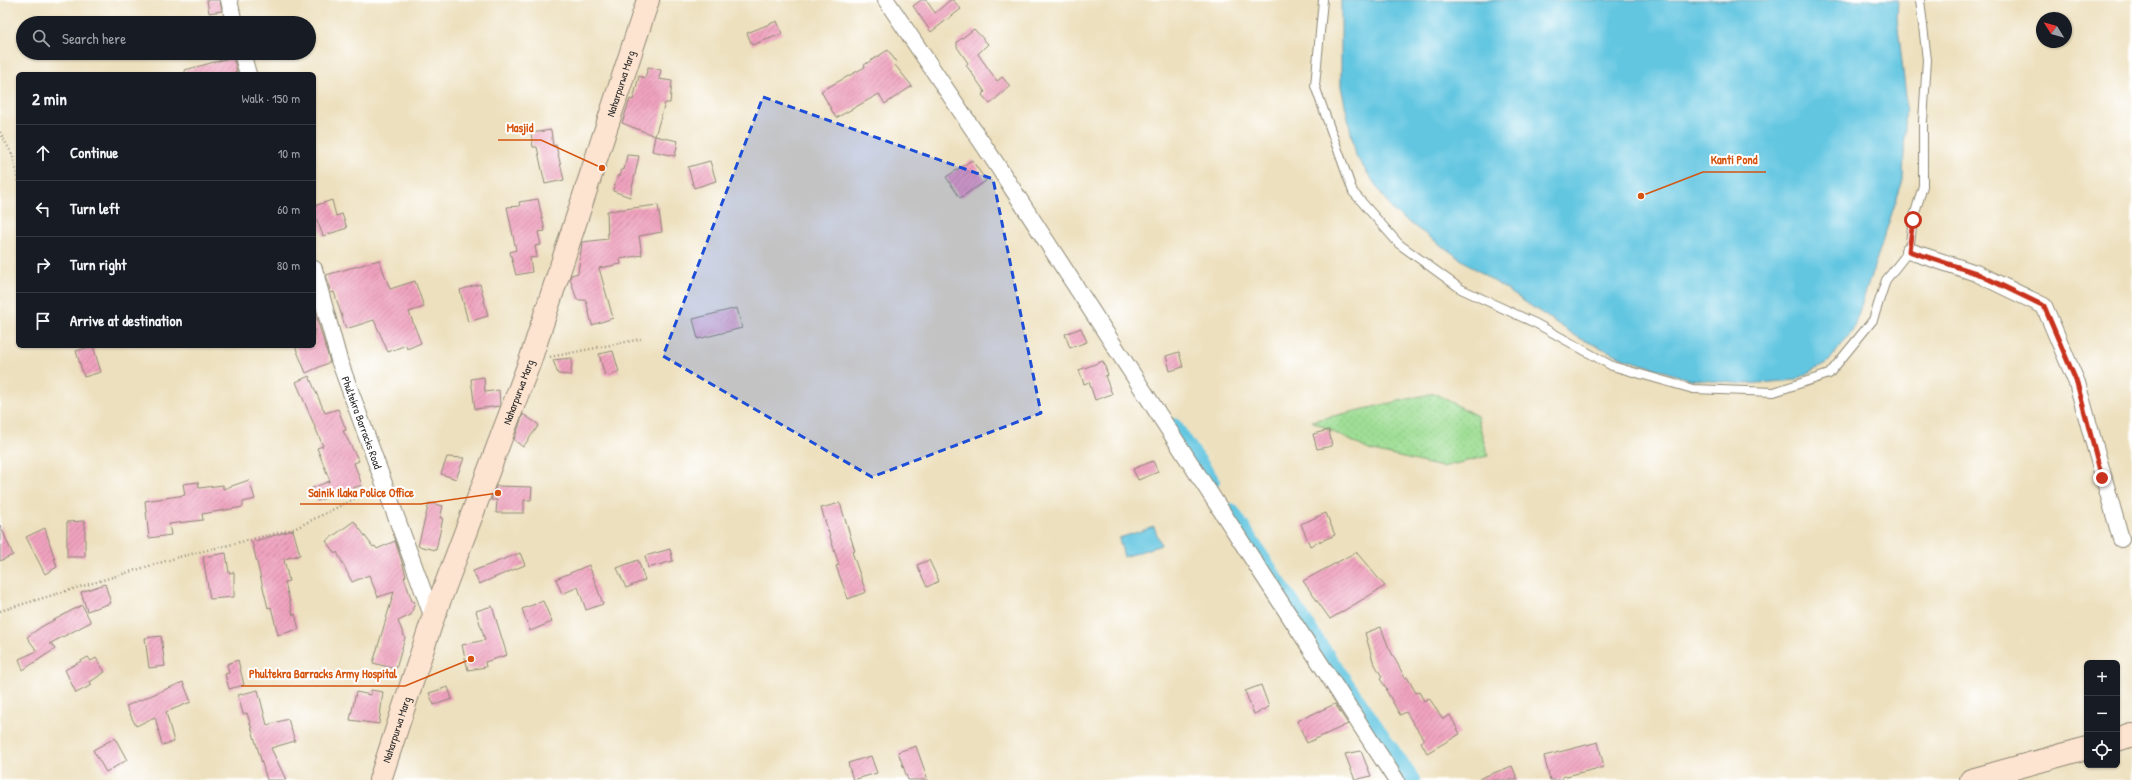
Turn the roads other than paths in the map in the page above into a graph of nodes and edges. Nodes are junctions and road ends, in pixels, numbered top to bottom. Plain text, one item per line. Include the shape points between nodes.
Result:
1 (229, 0) edge
2 (648, 0) edge
3 (886, 0) edge
4 (1323, 0) edge
5 (1920, 0) edge
6 (232, 16) edge
7 (244, 60) edge
8 (247, 72) edge
9 (1909, 251) junction
10 (316, 276) edge
11 (2121, 539) dead end
12 (433, 618) junction
13 (2132, 735) edge
14 (2120, 739) edge
15 (2084, 749) edge
16 (380, 780) edge
17 (1396, 780) edge
18 (1971, 780) edge

1 - 6 street
2 - 12 main road, Naharpurwa Marg via 530,361
3 - 17 street via 995,162
4 - 9 lane via 1315,86 1352,192 1399,244 1461,289 1537,324 1612,366 1693,389 1766,392 1774,392 1829,374 1873,320 1886,280
5 - 9 lane via 1927,60 1923,121 1923,186 1913,220
7 - 8 street
9 - 11 street via 1976,273 2044,306 2077,383
10 - 12 street, Phultekra Barracks Road via 339,360
12 - 16 main road, Naharpurwa Marg
13 - 14 main road
15 - 18 main road

